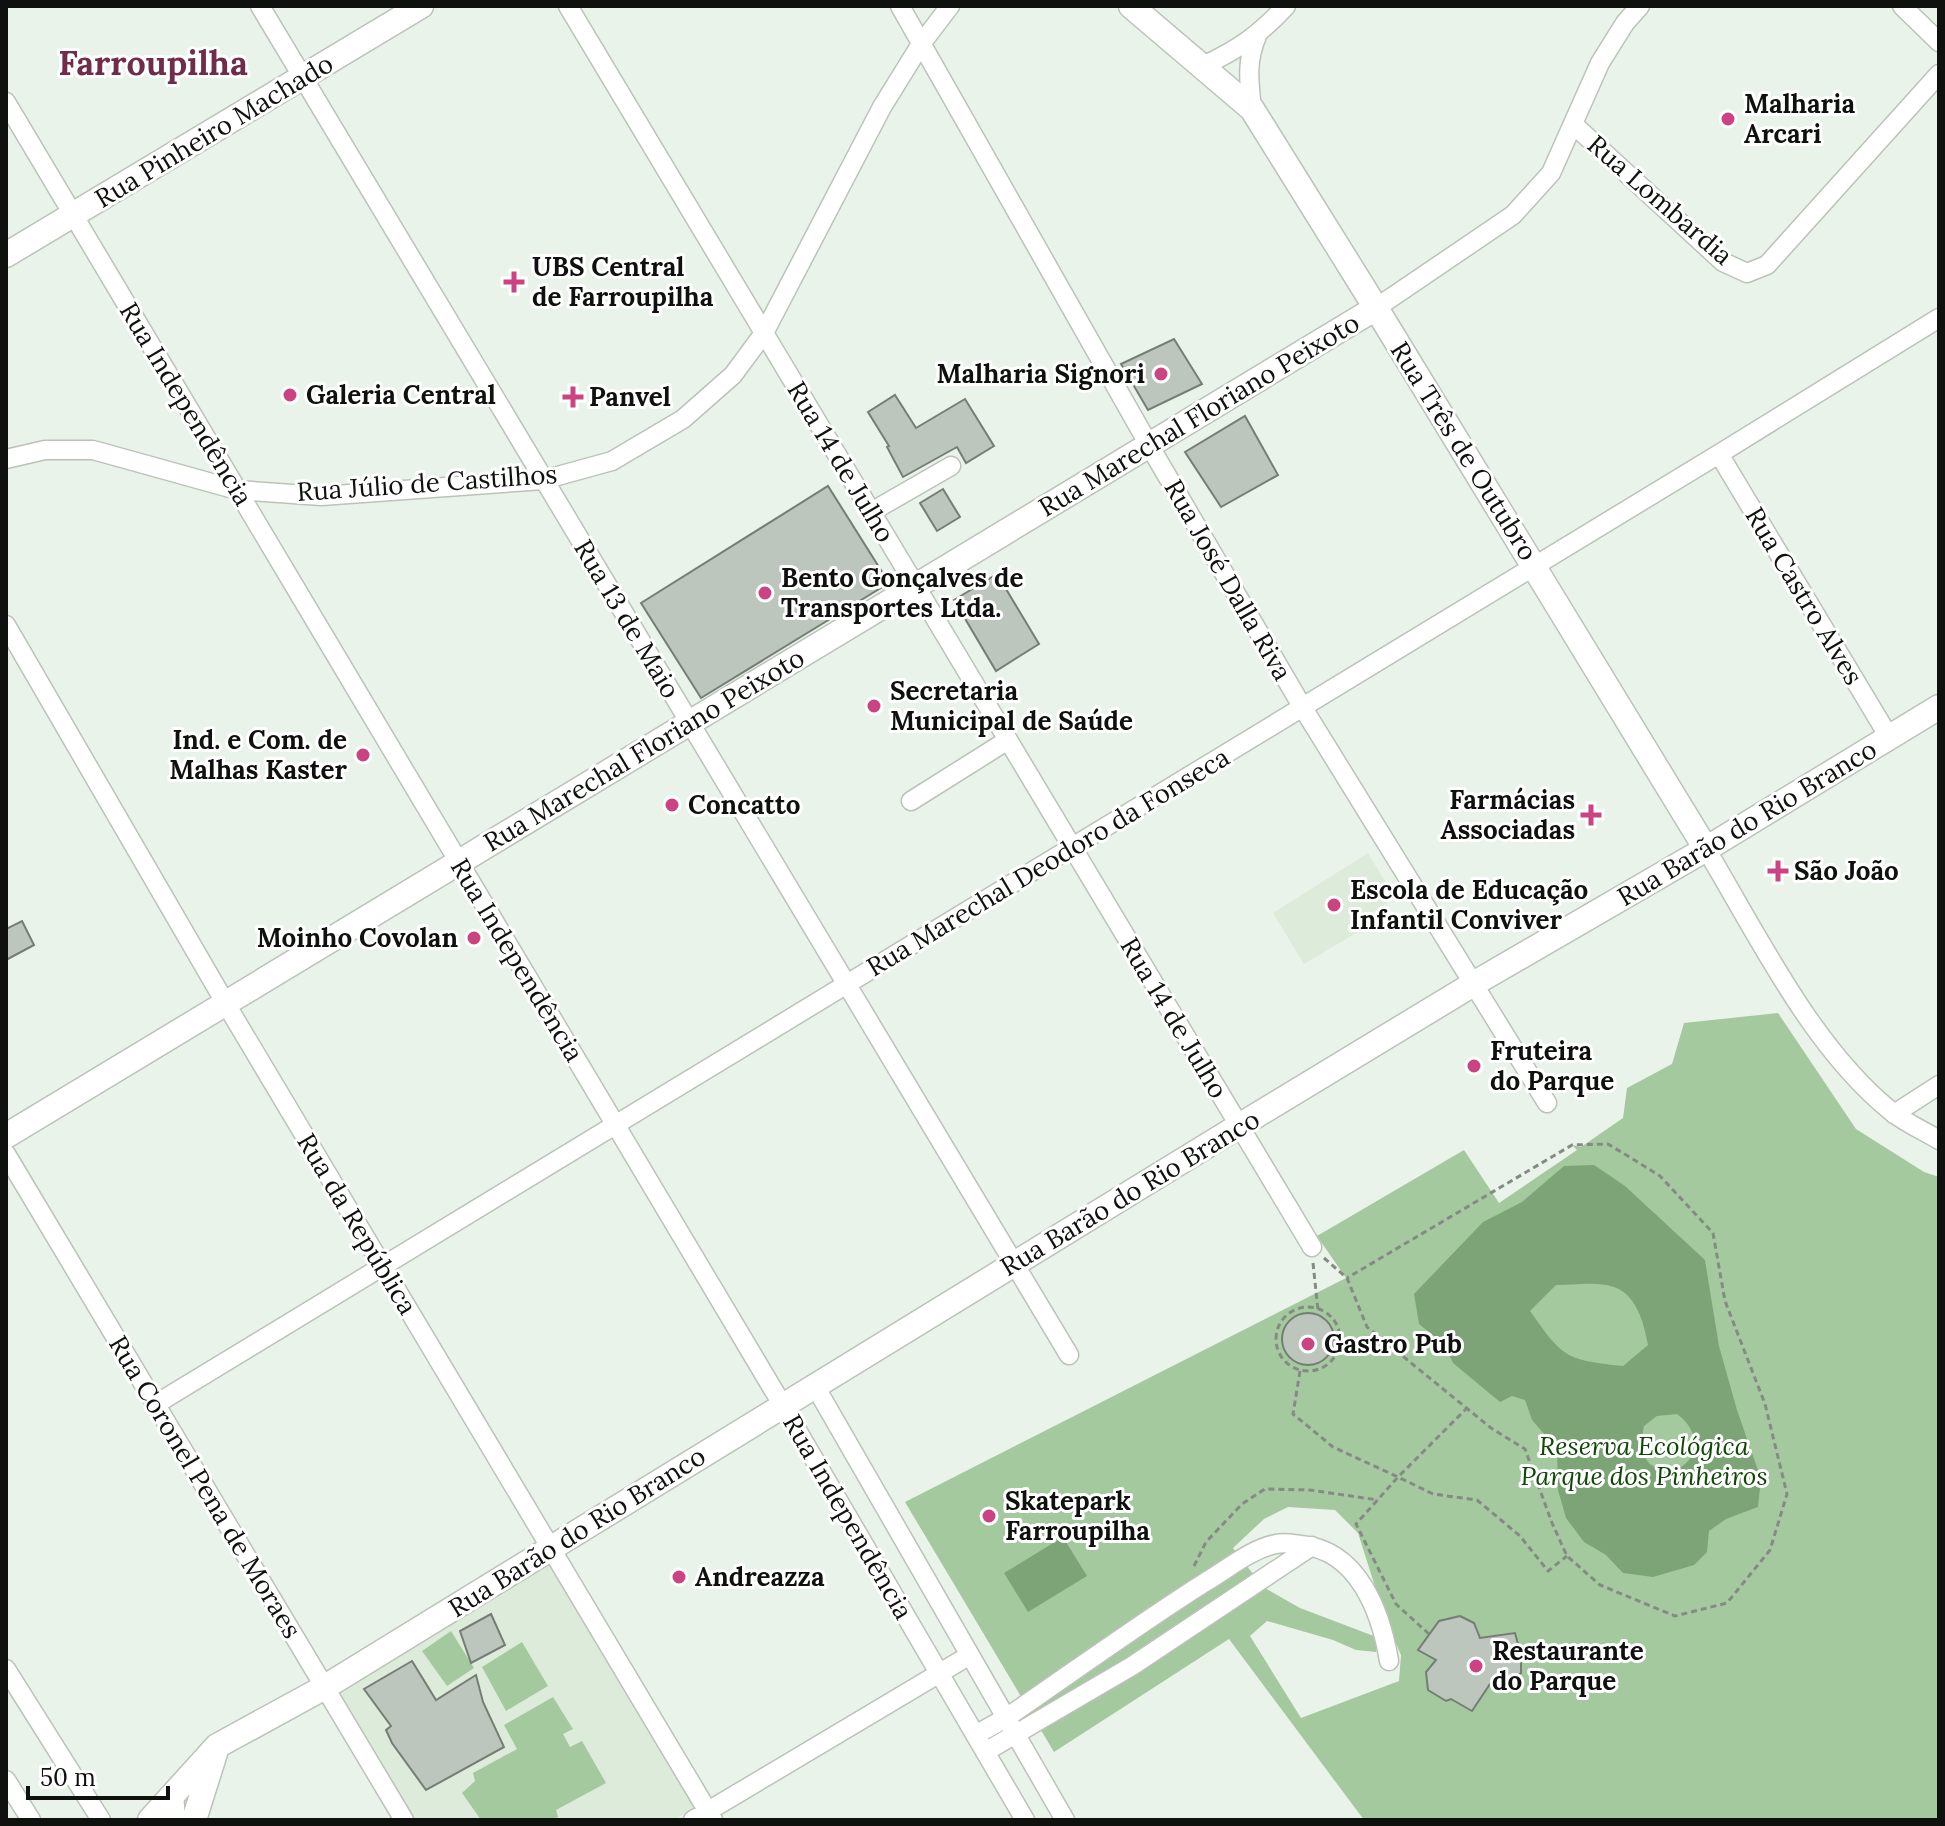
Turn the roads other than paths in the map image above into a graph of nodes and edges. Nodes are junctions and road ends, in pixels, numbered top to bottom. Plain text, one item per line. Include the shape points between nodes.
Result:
1 (260, 6) edge
2 (421, 6) edge
3 (568, 6) edge
4 (900, 6) edge
5 (949, 6) edge
6 (1131, 6) edge
7 (1286, 6) edge
8 (1640, 6) edge
9 (1902, 6) edge
10 (1257, 36) junction
11 (1939, 42) edge
12 (921, 44) junction
13 (1203, 66) junction
14 (1939, 74) edge
15 (302, 77) junction
16 (6, 102) edge
17 (1252, 109) junction
18 (1574, 125) junction
19 (73, 215) junction
20 (6, 255) edge
21 (1376, 308) junction
22 (1939, 318) edge
23 (764, 333) junction
24 (1149, 445) junction
25 (1719, 454) junction
26 (6, 459) edge
27 (951, 466) dead end
28 (543, 480) junction
29 (237, 490) junction
30 (871, 512) junction
31 (1535, 567) junction
32 (916, 586) junction
33 (6, 625) edge
34 (1303, 708) junction
35 (1938, 709) edge
36 (689, 724) junction
37 (1889, 737) junction
38 (1008, 740) junction
39 (911, 801) dead end
40 (1072, 848) junction
41 (1706, 849) junction
42 (459, 862) junction
43 (1475, 983) junction
44 (846, 985) junction
45 (226, 1004) junction
46 (1939, 1085) edge
47 (1547, 1103) dead end
48 (1894, 1114) junction
49 (615, 1125) junction
50 (1239, 1126) junction
51 (6, 1136) edge
52 (1939, 1140) edge
53 (6, 1154) edge
54 (1312, 1247) road end
55 (1013, 1265) junction
56 (382, 1266) junction
57 (1069, 1355) dead end
58 (815, 1386) junction
59 (156, 1404) junction
60 (783, 1406) junction
61 (1312, 1546) junction
62 (551, 1548) junction
63 (970, 1655) junction
64 (1389, 1661) dead end
65 (6, 1669) edge
66 (940, 1673) junction
67 (325, 1687) junction
68 (1006, 1718) junction
69 (975, 1735) junction
70 (1016, 1735) junction
71 (217, 1746) junction
72 (985, 1752) junction
73 (6, 1780) edge
74 (174, 1793) junction
75 (705, 1817) edge
76 (105, 1819) edge
77 (31, 1820) edge
78 (150, 1820) edge
79 (176, 1820) edge
80 (194, 1820) edge
81 (404, 1820) edge
82 (1025, 1820) edge
83 (1065, 1820) edge

1 - 15 street, Rua 13 de Maio
2 - 15 main road, Rua Pinheiro Machado
3 - 23 street, Rua 14 de Julho
4 - 12 street, Rua José Dalla Riva
5 - 12 street, Rua Júlio de Castilhos
6 - 13 main road, Rua Três de Outubro
7 - 10 street
8 - 18 street, Rua Marechal Floriano Peixoto via 1600,63
9 - 11 street
10 - 13 street
10 - 17 street via 1248,73
12 - 23 street, Rua Júlio de Castilhos via 882,107
12 - 24 street, Rua José Dalla Riva
13 - 17 main road, Rua Três de Outubro
14 - 18 street, Rua Lombardia via 1767,265 1747,273 1723,262
15 - 19 main road, Rua Pinheiro Machado
15 - 28 street, Rua 13 de Maio
16 - 19 street, Rua Independência
17 - 21 main road, Rua Três de Outubro
18 - 21 street, Rua Marechal Floriano Peixoto via 1551,173 1513,215
19 - 20 main road, Rua Pinheiro Machado
19 - 29 street, Rua Independência
21 - 24 main road, Rua Marechal Floriano Peixoto
21 - 31 main road, Rua Três de Outubro
22 - 25 street, Rua Marechal Deodoro da Fonseca
23 - 28 street, Rua Júlio de Castilhos via 733,375 683,419 612,461
23 - 30 street, Rua 14 de Julho
24 - 32 main road, Rua Marechal Floriano Peixoto
24 - 34 street, Rua José Dalla Riva
25 - 31 street, Rua Marechal Deodoro da Fonseca
25 - 37 street, Rua Castro Alves
26 - 29 street, Rua Júlio de Castilhos via 45,450 93,450
27 - 30 street
28 - 29 street, Rua Júlio de Castilhos via 321,496
28 - 36 street, Rua 13 de Maio
29 - 42 street, Rua Independência
30 - 32 street, Rua 14 de Julho
31 - 34 street, Rua Marechal Deodoro da Fonseca
31 - 41 main road, Rua Três de Outubro
32 - 36 main road, Rua Marechal Floriano Peixoto
32 - 38 street, Rua 14 de Julho
33 - 45 street, Rua da República
34 - 40 street, Rua Marechal Deodoro da Fonseca
34 - 43 street, Rua José Dalla Riva
35 - 37 main road, Rua Barão do Rio Branco
36 - 42 main road, Rua Marechal Floriano Peixoto
36 - 44 street, Rua 13 de Maio
37 - 41 main road, Rua Barão do Rio Branco
38 - 39 street
38 - 40 street, Rua 14 de Julho
40 - 44 street, Rua Marechal Deodoro da Fonseca
40 - 50 street, Rua 14 de Julho
41 - 43 main road, Rua Barão do Rio Branco
41 - 48 street via 1811,1024 1858,1081
42 - 45 main road, Rua Marechal Floriano Peixoto
42 - 49 street, Rua Independência
43 - 47 street, Rua José Dalla Riva
43 - 50 main road, Rua Barão do Rio Branco
44 - 49 street, Rua Marechal Deodoro da Fonseca
44 - 55 street, Rua 13 de Maio
45 - 51 main road, Rua Marechal Floriano Peixoto
45 - 56 street, Rua da República
46 - 48 street
48 - 52 street
49 - 56 street, Rua Marechal Deodoro da Fonseca
49 - 60 street, Rua Independência
50 - 54 street, Rua 14 de Julho
50 - 55 main road, Rua Barão do Rio Branco
53 - 59 street, Rua Coronel Pena de Moraes
55 - 57 street, Rua 13 de Maio
55 - 58 main road, Rua Barão do Rio Branco
56 - 59 street, Rua Marechal Deodoro da Fonseca
56 - 62 street, Rua da República
58 - 60 main road, Rua Barão do Rio Branco
58 - 63 street, Rua Independência
59 - 67 street, Rua Coronel Pena de Moraes
60 - 62 main road, Rua Barão do Rio Branco
60 - 66 street, Rua Independência
61 - 64 street via 1351,1569 1366,1589 1384,1630
61 - 68 street via 1278,1543 1253,1552
61 - 70 street via 1132,1666
62 - 67 main road, Rua Barão do Rio Branco
62 - 75 street, Rua da República
63 - 66 street
63 - 68 street, Rua Independência
65 - 76 street
66 - 69 street, Rua Independência
66 - 75 street
67 - 71 main road, Rua Barão do Rio Branco
67 - 81 street, Rua Coronel Pena de Moraes
68 - 69 street
68 - 70 street, Rua Independência
69 - 72 street, Rua Independência
70 - 72 street
70 - 83 street, Rua Independência
71 - 74 main road, Rua Barão do Rio Branco
71 - 80 main road
72 - 82 street, Rua Independência
73 - 77 street
74 - 78 main road, Rua Barão do Rio Branco
74 - 79 street

